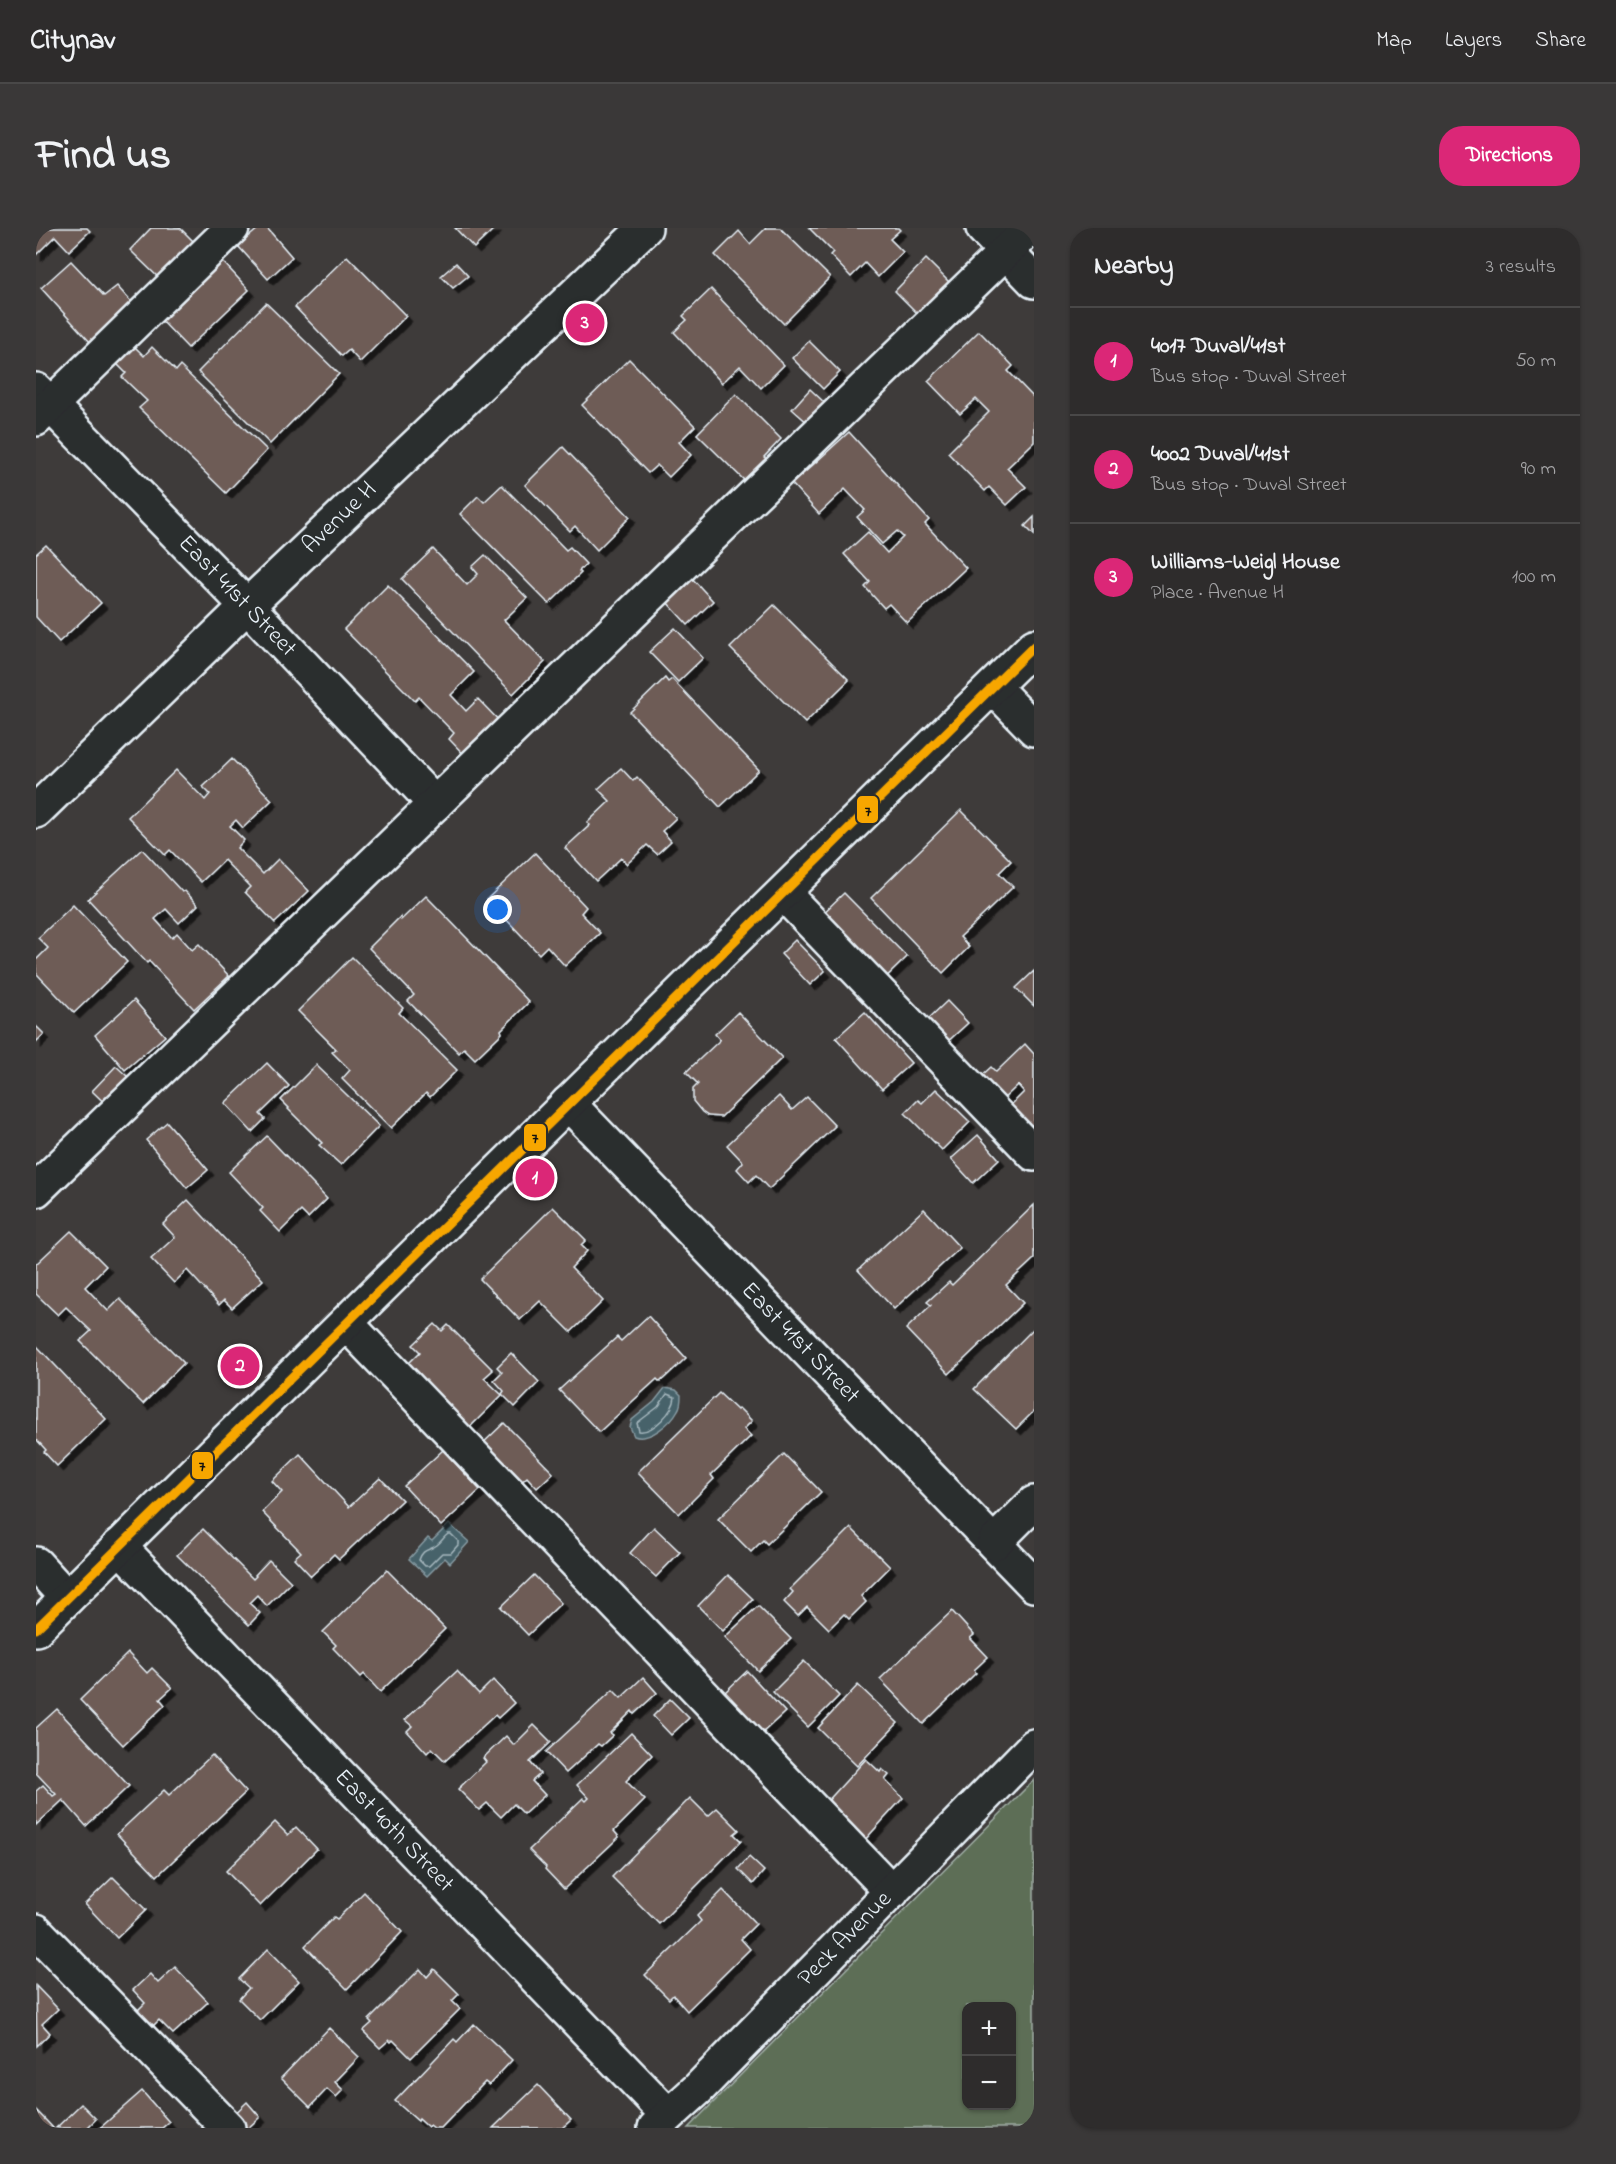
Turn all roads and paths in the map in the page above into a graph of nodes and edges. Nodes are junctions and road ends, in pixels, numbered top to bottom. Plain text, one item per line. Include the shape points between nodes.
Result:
1 (232, 228) edge
2 (645, 228) edge
3 (983, 228) edge
4 (1030, 228) edge
5 (1006, 252) junction
6 (1034, 281) edge
7 (41, 405) edge
8 (247, 606) junction
9 (1034, 646) edge
10 (993, 687) junction
11 (1034, 729) edge
12 (435, 804) junction
13 (36, 811) edge
14 (784, 894) junction
15 (568, 1103) junction
16 (1034, 1154) edge
17 (36, 1190) edge
18 (346, 1323) junction
19 (1034, 1503) edge
20 (994, 1543) junction
21 (119, 1546) junction
22 (36, 1564) edge
23 (1034, 1585) edge
24 (68, 1599) junction
25 (36, 1629) edge
26 (1034, 1746) edge
27 (892, 1892) junction
28 (36, 1931) edge
29 (662, 2121) edge
30 (228, 2128) edge

1 - 7 street
2 - 8 street, Avenue H
3 - 5 street
4 - 5 street
5 - 6 street
5 - 12 street
7 - 8 street, East 41st Street
8 - 12 street, East 41st Street
8 - 13 street, Avenue H
9 - 10 street
10 - 11 street
10 - 14 street
12 - 17 street
14 - 15 street
14 - 16 street
15 - 18 street
15 - 20 street, East 41st Street
18 - 21 street
18 - 27 street
19 - 20 street
20 - 23 street, East 41st Street
21 - 24 street
21 - 29 street, East 40th Street
22 - 24 street
24 - 25 street
26 - 27 street, Peck Avenue
27 - 29 street, Peck Avenue
28 - 30 street

